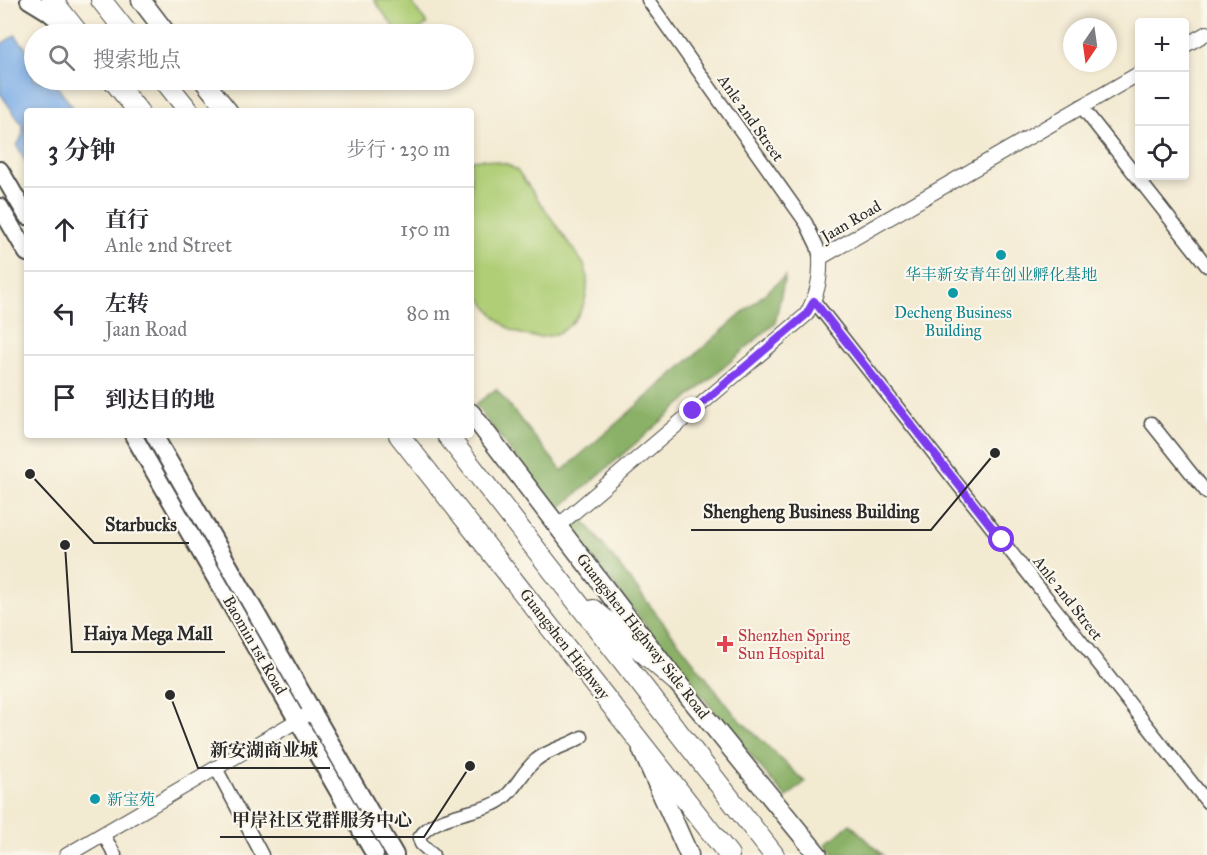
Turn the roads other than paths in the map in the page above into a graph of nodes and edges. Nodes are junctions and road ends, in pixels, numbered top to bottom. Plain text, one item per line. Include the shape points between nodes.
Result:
1 (29, 0) edge
2 (52, 0) edge
3 (101, 0) edge
4 (141, 0) edge
5 (648, 0) edge
6 (64, 24) edge
7 (70, 24) edge
8 (120, 24) edge
9 (160, 24) edge
10 (1207, 33) edge
11 (1189, 44) edge
12 (1135, 76) edge
13 (121, 90) edge
14 (172, 90) edge
15 (211, 90) edge
16 (1081, 106) junction
17 (136, 108) edge
18 (187, 108) edge
19 (226, 108) edge
20 (0, 170) edge
21 (0, 207) edge
22 (24, 211) edge
23 (24, 248) edge
24 (820, 258) junction
25 (1207, 266) edge
26 (814, 301) junction
27 (474, 417) edge
28 (1151, 423) dead end
29 (136, 438) edge
30 (156, 438) edge
31 (401, 438) edge
32 (449, 438) edge
33 (1207, 493) edge
34 (558, 526) junction
35 (559, 578) junction
36 (676, 681) junction
37 (305, 716) junction
38 (634, 732) junction
39 (582, 737) dead end
40 (216, 768) junction
41 (1207, 802) edge
42 (103, 834) junction
43 (67, 855) edge
44 (115, 855) edge
45 (262, 855) edge
46 (375, 855) edge
47 (395, 855) edge
48 (433, 855) edge
49 (689, 855) edge
50 (729, 855) edge
51 (774, 855) edge
52 (818, 855) edge

1 - 6 main road
2 - 7 highway
3 - 8 highway
4 - 9 main road
5 - 24 street, Anle 2nd Street via 806,224
10 - 11 street
12 - 16 street, Jaan Road
13 - 17 highway
14 - 18 highway
15 - 19 main road
16 - 24 street, Jaan Road
16 - 25 street
20 - 22 main road
21 - 23 main road
24 - 26 street, Jaan Road via 820,282
26 - 34 street, Jaan Road via 806,315
26 - 41 street, Anle 2nd Street
27 - 34 main road, Guangshen Highway Side Road
28 - 33 street
29 - 37 main road, Baomin 1st Road
30 - 37 main road, Baomin 1st Road
31 - 38 highway, Guangshen Highway
32 - 35 highway
34 - 36 main road, Guangshen Highway Side Road
35 - 36 highway
35 - 51 highway
36 - 52 main road, Guangshen Highway Side Road
37 - 40 street
37 - 46 main road, Baomin 1st Road
37 - 47 main road, Baomin 1st Road
38 - 49 main road
38 - 50 highway, Guangshen Highway
39 - 48 street via 537,759 495,804 440,821 421,834 421,844
40 - 42 street
40 - 45 street
42 - 43 street
42 - 44 street

